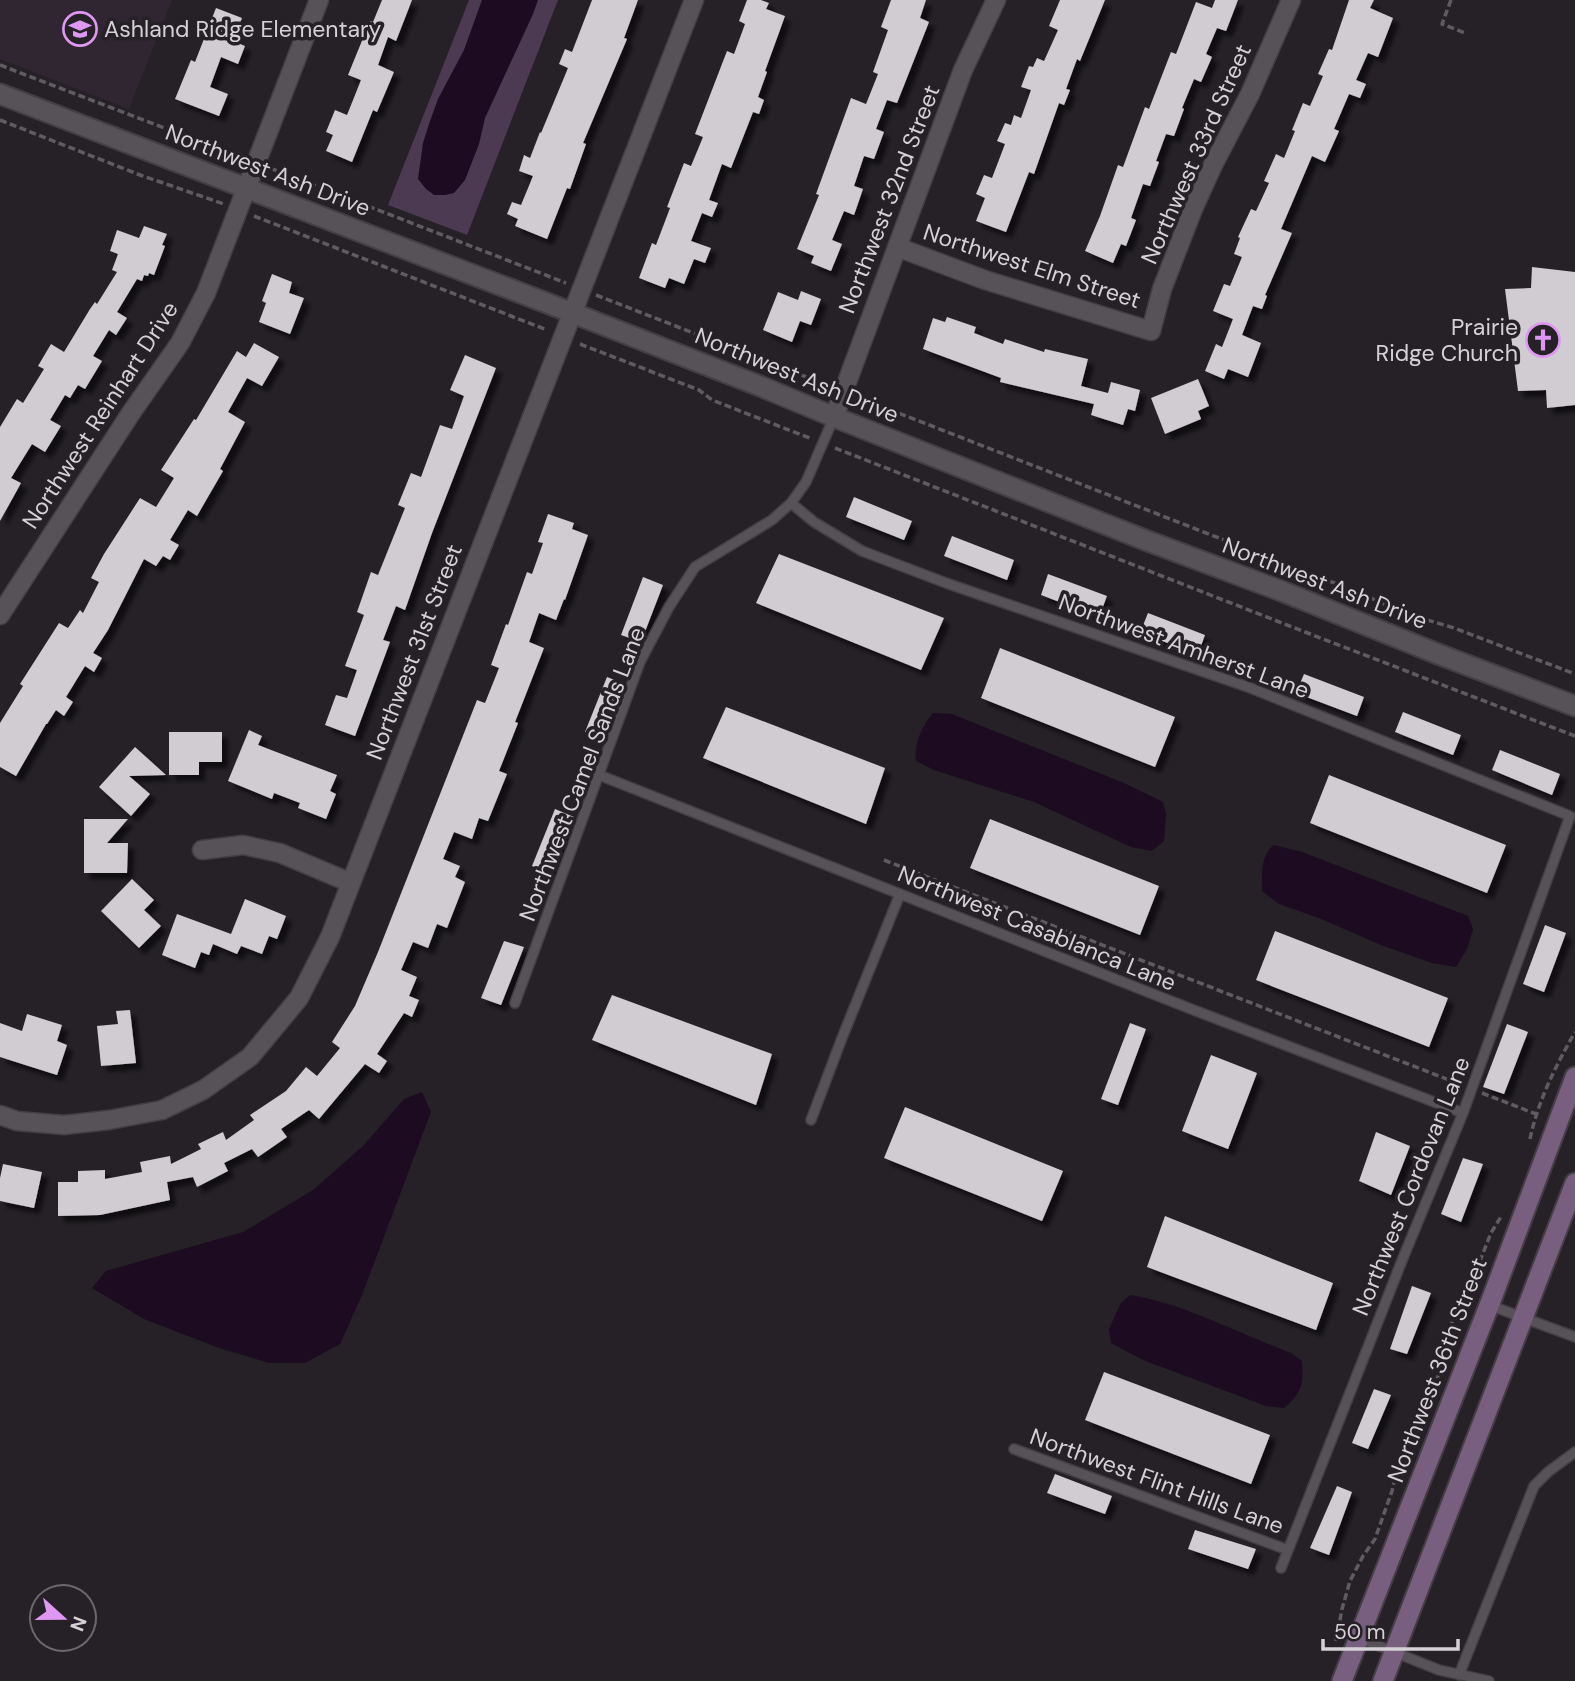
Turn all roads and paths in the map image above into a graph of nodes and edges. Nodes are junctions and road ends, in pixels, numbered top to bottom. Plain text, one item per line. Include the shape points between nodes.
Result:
1 (319, 0) edge
2 (694, 0) edge
3 (996, 0) edge
4 (1292, 0) edge
5 (1451, 0) edge
6 (1465, 33) dead end
7 (0, 65) edge
8 (0, 94) edge
9 (0, 120) edge
10 (256, 163) junction
11 (247, 188) junction
12 (238, 209) junction
13 (897, 247) junction
14 (581, 289) junction
15 (572, 313) junction
16 (1151, 331) joint
17 (563, 337) junction
18 (843, 391) junction
19 (834, 417) junction
20 (823, 443) junction
21 (791, 503) junction
22 (0, 615) edge
23 (1575, 674) edge
24 (1575, 706) edge
25 (1575, 736) edge
26 (599, 775) junction
27 (1570, 816) joint
28 (202, 850) dead end
29 (884, 860) dead end
30 (351, 883) junction
31 (900, 894) junction
32 (515, 1003) dead end
33 (1575, 1032) edge
34 (1575, 1077) edge
35 (1472, 1089) junction
36 (1462, 1113) junction
37 (1536, 1114) junction
38 (0, 1115) edge
39 (811, 1120) dead end
40 (1530, 1141) dead end
41 (1575, 1183) edge
42 (1502, 1215) dead end
43 (1489, 1305) junction
44 (1522, 1318) junction
45 (1575, 1337) edge
46 (1014, 1449) dead end
47 (1575, 1452) edge
48 (1288, 1550) junction
49 (1281, 1568) dead end
50 (1359, 1637) junction
51 (1335, 1645) dead end
52 (1394, 1652) junction
53 (1459, 1675) junction
54 (1342, 1681) edge
55 (1383, 1681) edge
56 (1489, 1681) edge

1 - 10 street, Northwest Reinhart Drive
2 - 14 street, Northwest 31st Street
3 - 13 street, Northwest 32nd Street via 963,70
4 - 16 street, Northwest 33rd Street via 1193,209
5 - 6 path via 1442,24
7 - 10 path
8 - 11 street, Northwest Ash Drive
9 - 12 path
10 - 11 street, Northwest Reinhart Drive
10 - 14 path
11 - 12 street, Northwest Reinhart Drive
11 - 15 street, Northwest Ash Drive
12 - 17 path
12 - 22 street, Northwest Reinhart Drive via 206,293 180,344
13 - 16 street, Northwest Elm Street via 985,280
13 - 18 street, Northwest 32nd Street
14 - 15 street, Northwest 31st Street
14 - 18 path
15 - 17 street, Northwest 31st Street
15 - 19 street, Northwest Ash Drive
17 - 20 path
17 - 30 street, Northwest 31st Street
18 - 19 street, Northwest 32nd Street
18 - 23 path via 1401,612
19 - 20 lane, Northwest Camel Sands Lane
19 - 24 street, Northwest Ash Drive
20 - 21 lane, Northwest Camel Sands Lane
20 - 25 path
21 - 26 lane, Northwest Camel Sands Lane via 772,520 695,567 640,662
21 - 27 lane, Northwest Amherst Lane via 862,551 1248,687
26 - 31 lane, Northwest Casablanca Lane
26 - 32 lane, Northwest Camel Sands Lane
27 - 35 lane, Northwest Cordovan Lane
28 - 30 street via 243,845 279,853
29 - 35 path
30 - 38 street, Northwest 31st Street via 299,998 250,1057 203,1090 162,1110 109,1120 64,1125
31 - 36 lane, Northwest Casablanca Lane
31 - 39 lane
33 - 37 path
34 - 43 main road, Northwest 36th Street
35 - 36 lane, Northwest Cordovan Lane
35 - 37 path
36 - 48 lane, Northwest Cordovan Lane
37 - 40 path
41 - 44 main road
42 - 51 path via 1457,1307 1445,1364 1400,1456 1375,1539 1350,1581
43 - 44 lane
43 - 50 main road, Northwest 36th Street
44 - 45 lane
44 - 52 main road
46 - 48 lane, Northwest Flint Hills Lane
47 - 53 lane via 1534,1486
48 - 49 lane, Northwest Cordovan Lane
50 - 52 lane
50 - 54 main road, Northwest 36th Street
52 - 53 lane
52 - 55 main road
53 - 56 lane

